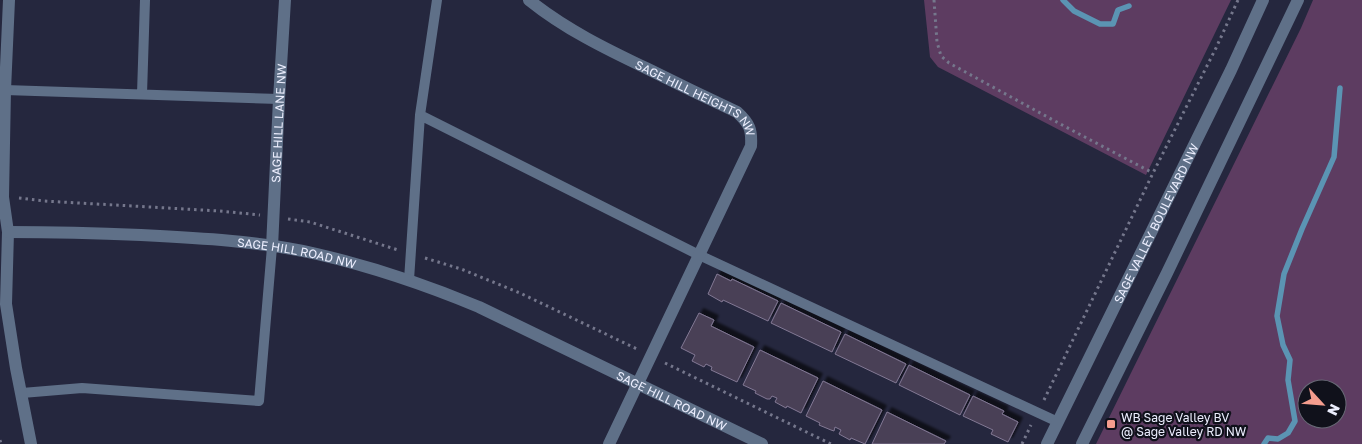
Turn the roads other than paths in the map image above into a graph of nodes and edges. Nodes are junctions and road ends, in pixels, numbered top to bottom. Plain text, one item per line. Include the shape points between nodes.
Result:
1 (9, 0) edge
2 (145, 0) edge
3 (285, 0) edge
4 (437, 0) edge
5 (529, 0) edge
6 (1263, 0) edge
7 (1298, 0) edge
8 (5, 90) junction
9 (142, 94) junction
10 (279, 99) junction
11 (420, 116) junction
12 (8, 232) junction
13 (272, 246) junction
14 (699, 255) junction
15 (409, 280) junction
16 (638, 384) junction
17 (22, 393) junction
18 (1058, 422) junction
19 (31, 444) edge
20 (609, 444) edge
21 (762, 444) edge
22 (1047, 444) edge
23 (1082, 444) edge

1 - 8 street
2 - 9 lane
3 - 10 street, SAGE HILL LANE NW
4 - 11 lane
5 - 14 street, SAGE HILL HEIGHTS NW via 594,43 738,112 747,121 752,134 751,146
6 - 18 street, SAGE VALLEY BOULEVARD NW
7 - 23 street
8 - 9 lane
8 - 12 street via 3,197
9 - 10 lane
10 - 13 street, SAGE HILL LANE NW
11 - 14 lane
11 - 15 lane
12 - 13 street, SAGE HILL ROAD NW via 199,238
12 - 17 street via 6,304
13 - 15 street, SAGE HILL ROAD NW via 316,254
13 - 17 lane via 259,401 82,388
14 - 16 street, SAGE HILL HEIGHTS NW
14 - 18 lane
15 - 16 street, SAGE HILL ROAD NW via 479,307
16 - 20 street, SAGE HILL HEIGHTS NW
16 - 21 street, SAGE HILL ROAD NW
17 - 19 street
18 - 22 street, SAGE VALLEY BOULEVARD NW

